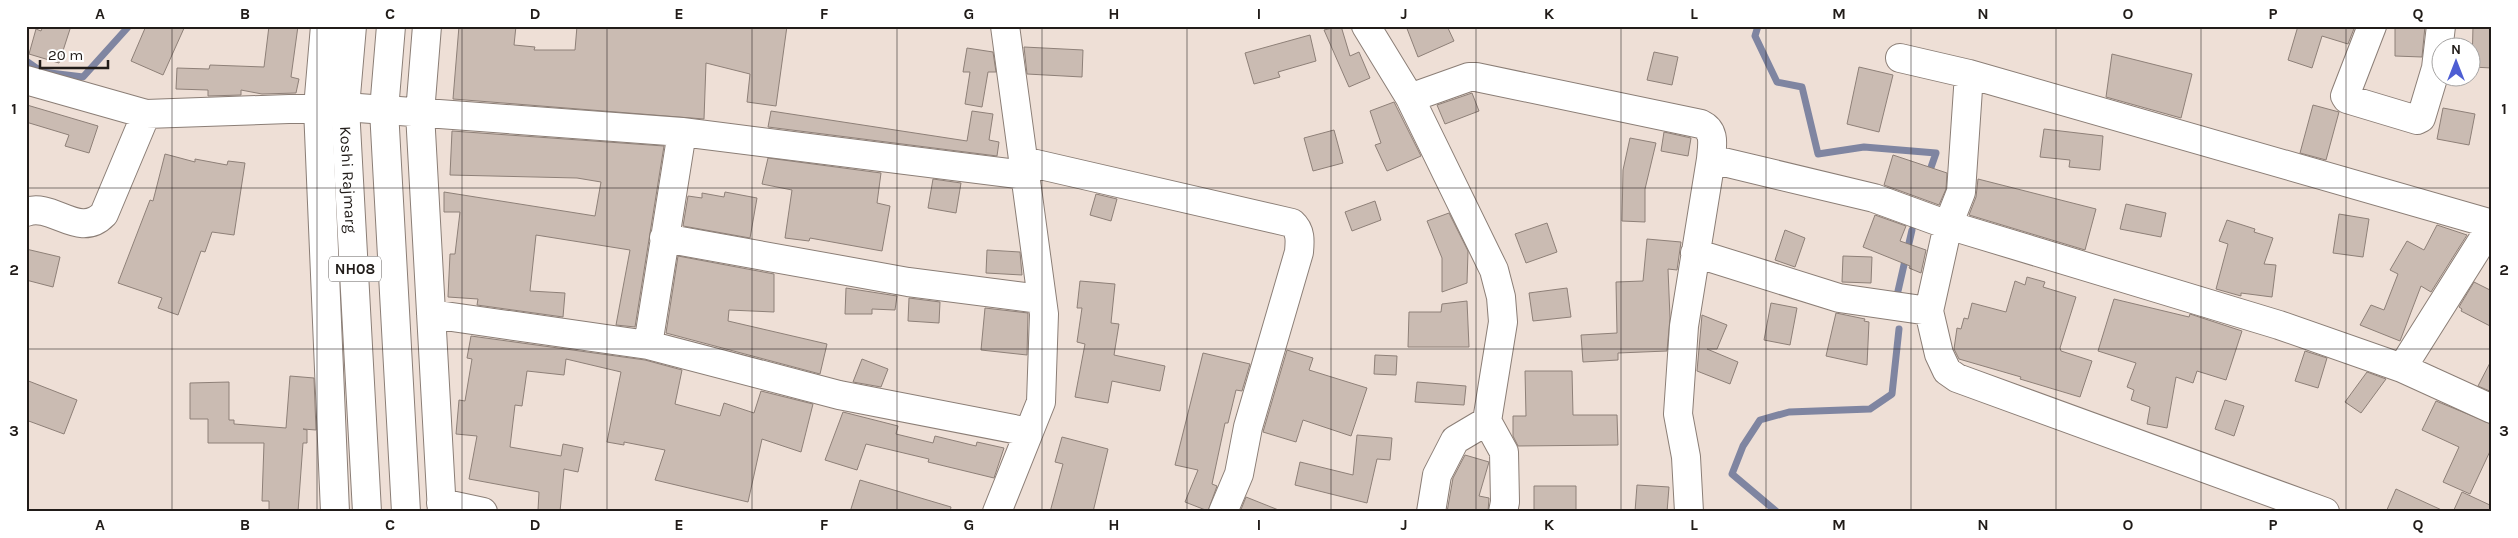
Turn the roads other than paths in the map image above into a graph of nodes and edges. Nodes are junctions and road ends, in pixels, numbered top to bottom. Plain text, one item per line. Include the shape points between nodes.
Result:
1 (326, 26) edge
2 (352, 26) edge
3 (391, 26) edge
4 (427, 26) edge
5 (1005, 26) edge
6 (1366, 26) edge
7 (2372, 26) edge
8 (2441, 26) edge
9 (1900, 58) dead end
10 (1969, 74) junction
11 (26, 80) edge
12 (1410, 98) junction
13 (345, 107) junction
14 (318, 108) junction
15 (384, 110) junction
16 (420, 112) junction
17 (146, 114) junction
18 (682, 132) junction
19 (1711, 159) junction
20 (1024, 168) junction
21 (26, 212) edge
22 (2492, 224) edge
23 (1948, 225) junction
24 (664, 238) junction
25 (1695, 253) junction
26 (1040, 299) junction
27 (1929, 311) junction
28 (431, 314) junction
29 (648, 345) junction
30 (2402, 368) junction
31 (2492, 410) edge
32 (1487, 421) junction
33 (1029, 432) junction
34 (442, 507) edge
35 (335, 512) edge
36 (367, 512) edge
37 (406, 512) edge
38 (483, 512) edge
39 (997, 512) edge
40 (1223, 512) edge
41 (1432, 512) edge
42 (1503, 512) edge
43 (1689, 512) edge
44 (2325, 512) edge

1 - 14 street
2 - 13 street, Koshi Rajmarg / NH08
3 - 15 street, NH08
4 - 16 street
5 - 20 street
6 - 12 street
7 - 8 street via 2345,96 2417,120 2421,118 2436,68
9 - 10 street
10 - 22 street
10 - 23 street via 1960,192
11 - 17 street
12 - 19 street via 1469,77 1486,79 1701,124 1712,136
12 - 32 street via 1494,270 1501,298 1503,322
13 - 14 street
13 - 15 street
13 - 36 street, Koshi Rajmarg / NH08
14 - 17 street
14 - 35 street
15 - 16 street
15 - 37 street, NH08
16 - 18 street
16 - 28 street
17 - 21 street via 104,214 98,221 78,224 37,210
18 - 20 street
18 - 24 street
19 - 23 street via 1874,198
19 - 25 street
20 - 26 street
20 - 40 street via 1292,223 1296,227 1300,236 1299,252 1248,427 1239,474
22 - 30 street
23 - 27 street
23 - 30 street via 2279,325
24 - 26 street via 908,282
24 - 29 street
25 - 27 street via 1840,298
25 - 43 street via 1684,326 1678,414 1686,457
26 - 33 street via 1044,314 1041,402
27 - 44 street via 1939,354 1947,370 1957,378
28 - 29 street
28 - 34 street
29 - 33 street via 839,395
30 - 31 street
32 - 41 street via 1455,440 1437,475
32 - 42 street via 1504,452
33 - 39 street
34 - 38 street

